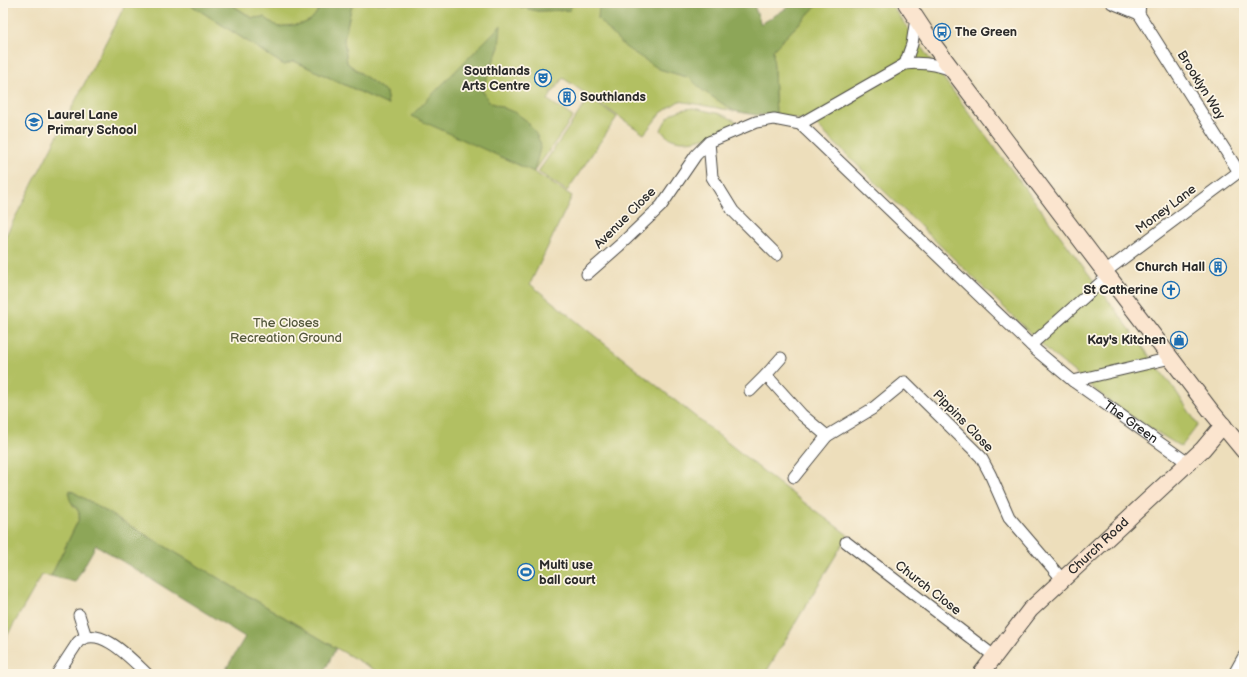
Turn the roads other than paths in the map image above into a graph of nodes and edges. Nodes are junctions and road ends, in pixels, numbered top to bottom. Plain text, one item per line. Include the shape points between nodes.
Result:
1 (906, 3) edge
2 (1112, 3) edge
3 (1140, 8) edge
4 (916, 18) junction
5 (905, 64) junction
6 (954, 72) junction
7 (800, 124) junction
8 (709, 142) junction
9 (1241, 170) edge
10 (777, 254) dead end
11 (587, 274) dead end
12 (1107, 274) junction
13 (1031, 345) junction
14 (781, 358) dead end
15 (1171, 358) junction
16 (766, 375) junction
17 (1073, 381) junction
18 (750, 391) dead end
19 (1223, 425) junction
20 (827, 436) junction
21 (1244, 451) edge
22 (1188, 463) junction
23 (794, 477) dead end
24 (846, 542) dead end
25 (1062, 579) junction
26 (79, 615) dead end
27 (86, 637) junction
28 (994, 656) junction
29 (1244, 656) edge
30 (57, 674) edge
31 (147, 674) edge
32 (981, 674) edge
33 (1234, 674) edge

1 - 4 street
2 - 3 street, Brooklyn Way
3 - 9 street, Brooklyn Way
4 - 5 street via 912,44
4 - 6 street
5 - 6 street via 919,62 944,67
5 - 7 street
6 - 12 street
7 - 8 street via 774,119 756,122
7 - 13 street, The Green
8 - 10 street via 712,177 733,212
8 - 11 street, Avenue Close via 696,155 661,206
9 - 12 street, Money Lane
12 - 13 street
12 - 15 street
13 - 17 street, The Green
14 - 16 street
15 - 17 street
15 - 19 street
16 - 18 street
16 - 20 street via 802,415
17 - 22 street, The Green
19 - 21 street
19 - 22 street, Church Road
20 - 23 street, Pippins Close
20 - 25 street, Pippins Close via 872,409 905,382 981,457 1009,517
22 - 25 street, Church Road
24 - 28 street, Church Close
25 - 28 street, Church Road via 1030,610
26 - 27 street
27 - 30 street via 74,645
27 - 31 street via 106,640
28 - 32 street, Church Road
29 - 33 street

